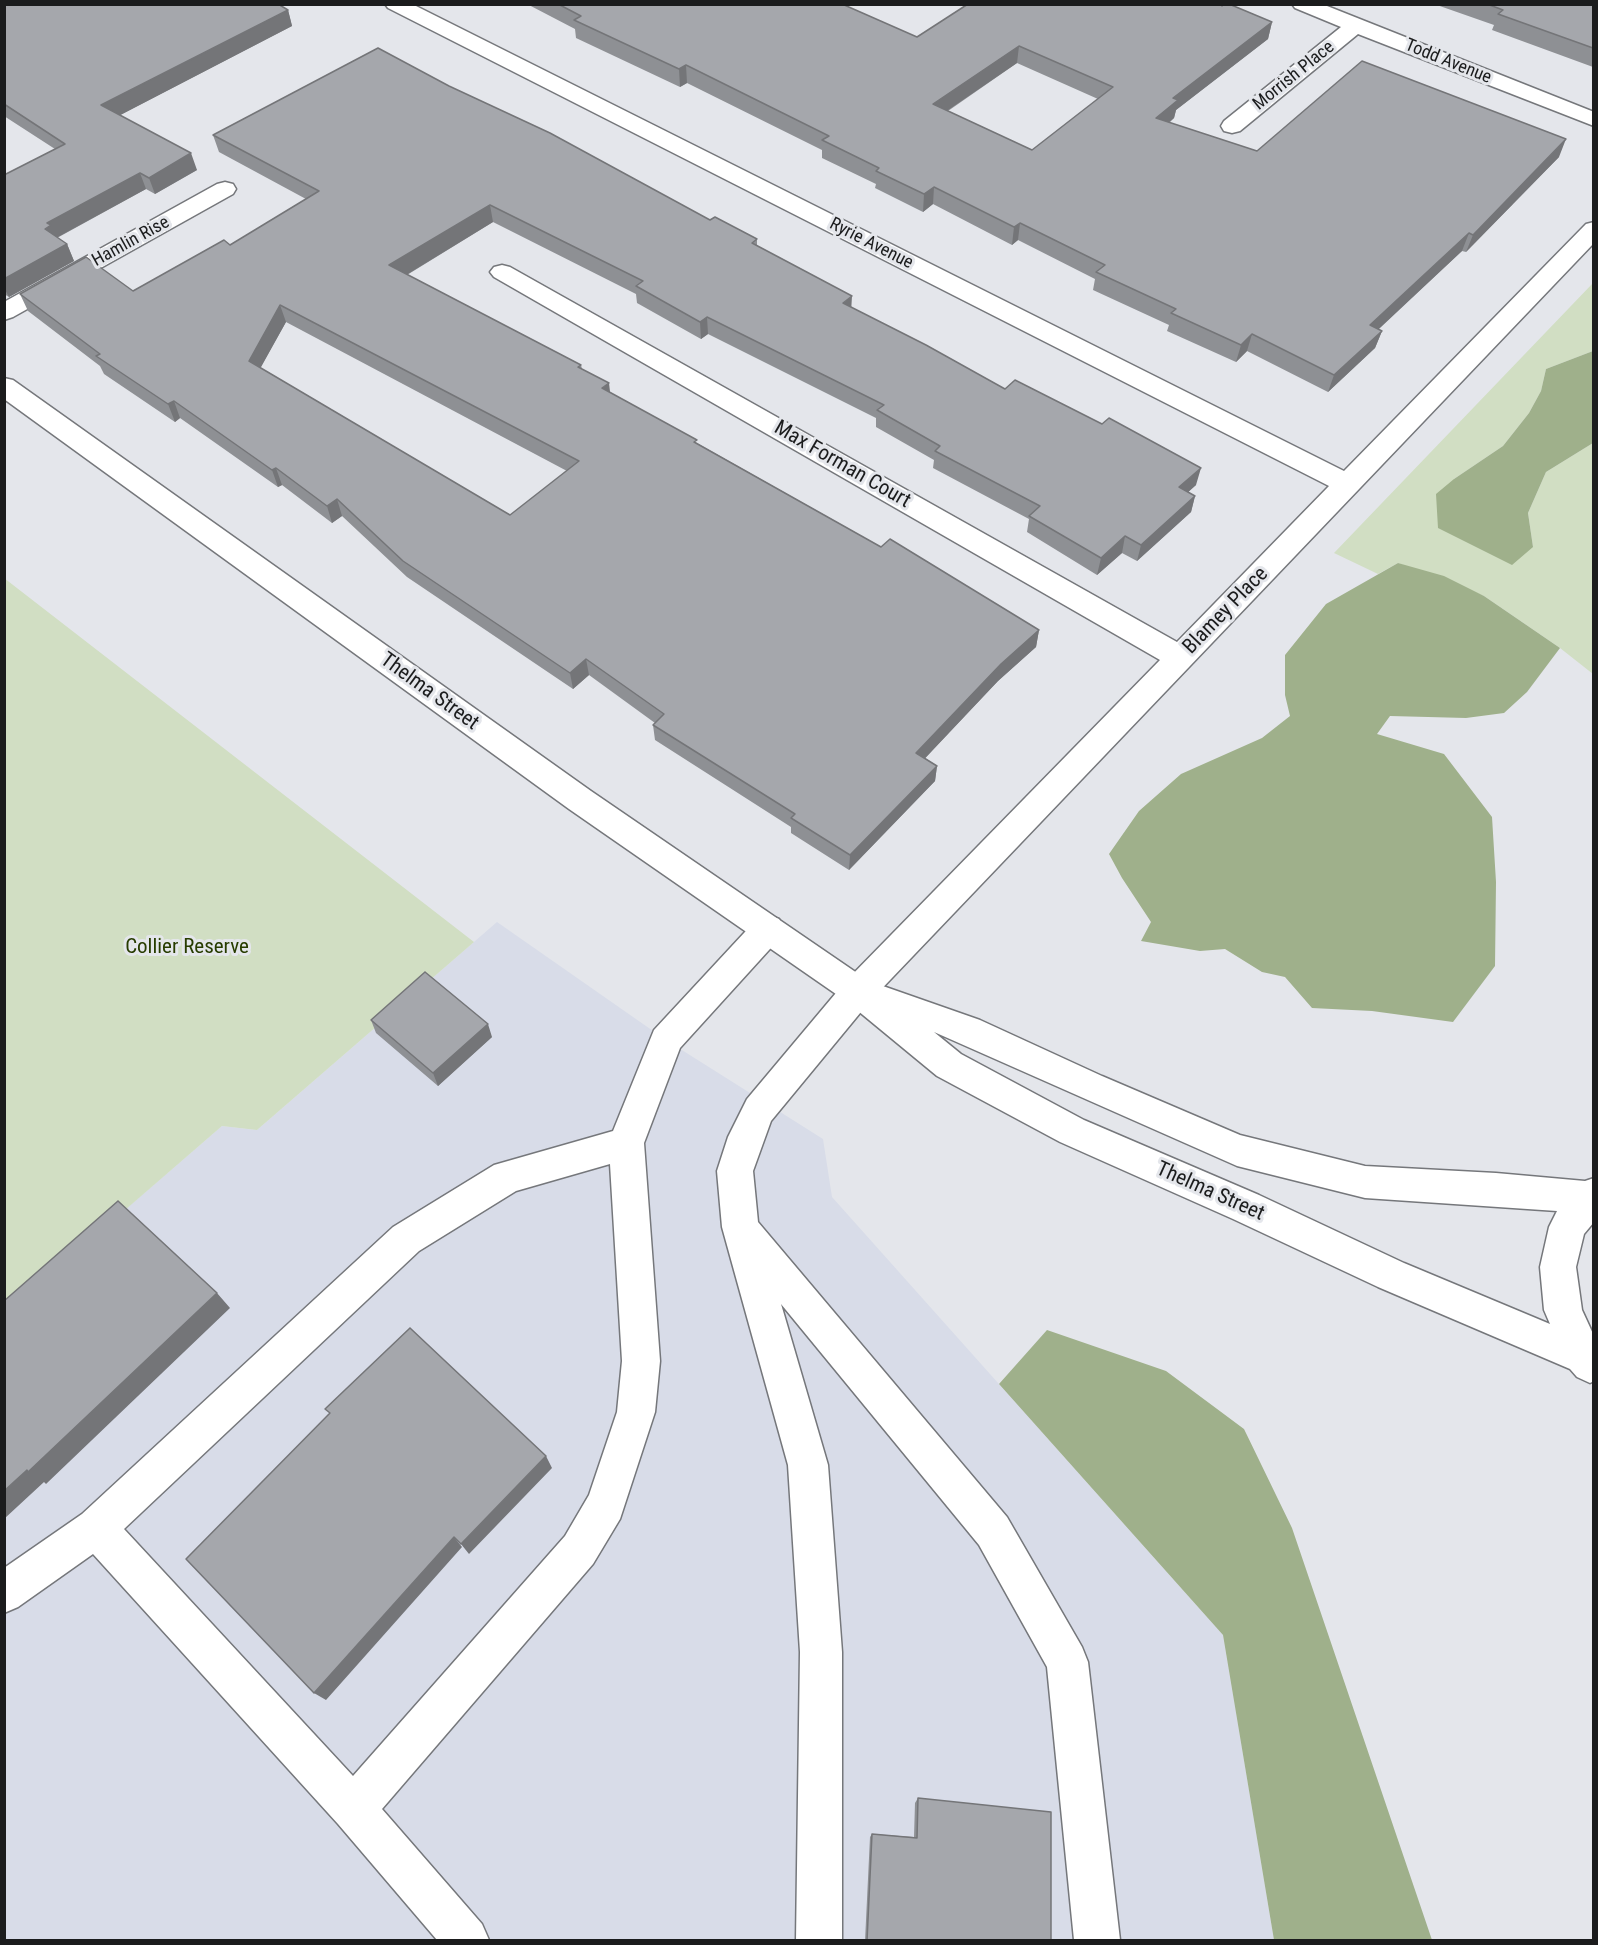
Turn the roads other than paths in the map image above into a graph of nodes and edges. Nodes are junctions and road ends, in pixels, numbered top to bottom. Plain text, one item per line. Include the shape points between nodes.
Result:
1 (395, 4) edge
2 (1302, 4) edge
3 (1355, 25) junction
4 (1593, 120) edge
5 (1232, 126) dead end
6 (225, 189) dead end
7 (1593, 230) edge
8 (502, 272) dead end
9 (4, 312) edge
10 (4, 386) edge
11 (1347, 484) junction
12 (1181, 658) junction
13 (768, 929) junction
14 (858, 991) junction
15 (626, 1143) junction
16 (1592, 1196) edge
17 (740, 1227) junction
18 (1588, 1362) edge
19 (96, 1528) junction
20 (4, 1593) edge
21 (353, 1809) junction
22 (466, 1941) edge
23 (819, 1941) edge
24 (1097, 1941) edge

1 - 11 street, Ryrie Avenue
2 - 3 street, Todd Avenue
3 - 4 street, Todd Avenue
3 - 5 street, Morrish Place
6 - 9 street, Hamlin Rise
7 - 11 street, Blamey Place
8 - 12 street, Max Forman Court
10 - 13 street, Thelma Street via 571,794
11 - 12 street, Blamey Place
12 - 14 street, Blamey Place
13 - 14 street, Thelma Street
13 - 15 street via 666,1040
14 - 16 street, Thelma Street via 968,1030 1237,1149 1365,1182
14 - 17 street, Blamey Place via 759,1110 735,1171
14 - 18 street, Thelma Street via 949,1065 1072,1131
15 - 19 street via 507,1177 406,1239
15 - 21 street via 641,1361 636,1412 606,1505 579,1550
16 - 18 street via 1567,1227 1558,1267 1563,1310
17 - 23 street, Blamey Place via 808,1465 821,1652
17 - 24 street via 993,1531 1067,1662
19 - 20 street
19 - 21 street
21 - 22 street

